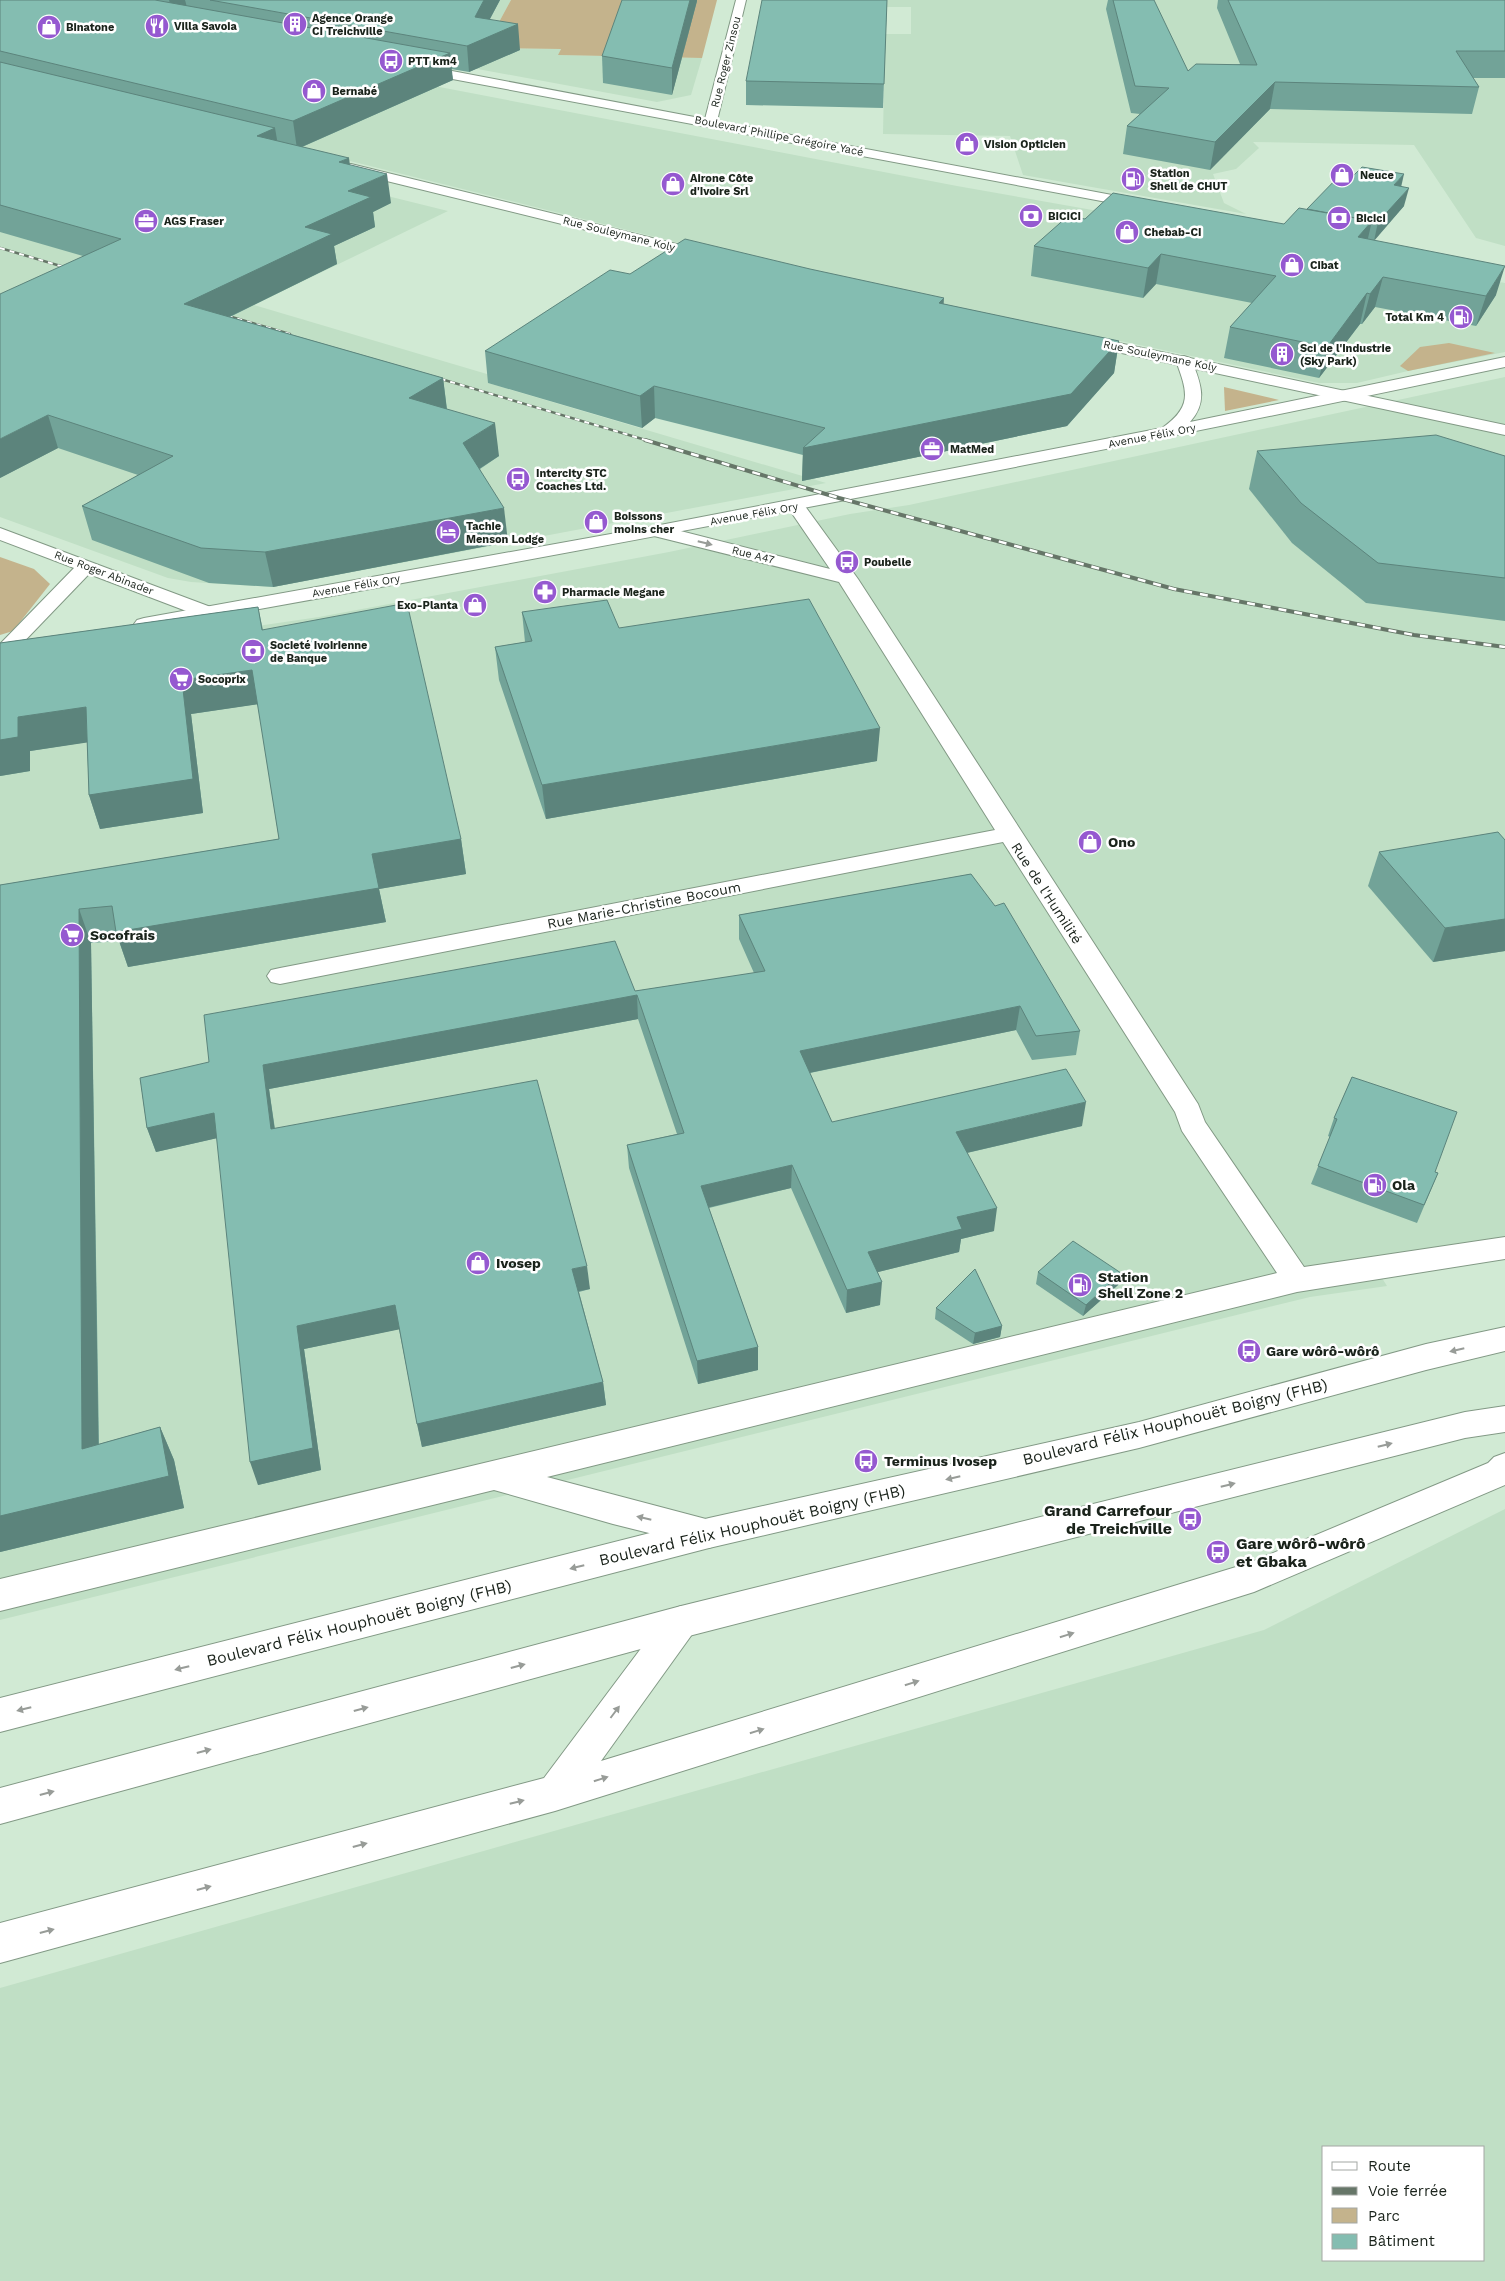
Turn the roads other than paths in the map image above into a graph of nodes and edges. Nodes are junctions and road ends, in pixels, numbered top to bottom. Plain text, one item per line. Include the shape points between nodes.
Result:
1 (741, 0) edge
2 (400, 65) edge
3 (710, 123) junction
4 (334, 164) edge
5 (1154, 207) edge
6 (726, 260) edge
7 (1069, 337) edge
8 (1184, 361) junction
9 (1505, 362) edge
10 (1348, 395) junction
11 (1505, 430) edge
12 (1166, 434) junction
13 (796, 506) junction
14 (658, 531) junction
15 (0, 534) edge
16 (87, 566) junction
17 (848, 579) junction
18 (208, 613) junction
19 (125, 628) edge
20 (34, 643) edge
21 (3, 648) edge
22 (1009, 834) junction
23 (280, 976) dead end
24 (1505, 1248) edge
25 (1297, 1280) junction
26 (1505, 1339) edge
27 (1505, 1419) edge
28 (1505, 1467) edge
29 (495, 1476) junction
30 (709, 1533) junction
31 (0, 1595) edge
32 (682, 1622) junction
33 (0, 1715) edge
34 (555, 1793) junction
35 (0, 1806) edge
36 (0, 1943) edge

1 - 3 street, Rue Roger Zinsou
2 - 3 street, Boulevard Phillipe Grégoire Yacé
3 - 5 street, Boulevard Phillipe Grégoire Yacé
4 - 6 street, Rue Souleymane Koly
7 - 8 street, Rue Souleymane Koly
8 - 10 street, Rue Souleymane Koly
8 - 12 street via 1193,384 1192,408 1185,420
9 - 10 street, Avenue Félix Ory
10 - 11 street, Rue Souleymane Koly
10 - 12 street, Avenue Félix Ory
12 - 13 street, Avenue Félix Ory
13 - 14 street, Avenue Félix Ory
13 - 17 street, Rue de l'Humilité
14 -> 17 street, Rue A47
14 - 18 street, Avenue Félix Ory
15 - 16 street, Rue Roger Abinader
16 - 18 street, Rue Roger Abinader
16 - 21 street
17 - 22 street, Rue de l'Humilité
18 - 19 street, Avenue Félix Ory
20 - 21 street
22 - 23 street, Rue Marie-Christine Bocoum
22 - 25 street, Rue de l'Humilité via 1188,1111 1192,1124
24 - 25 street
25 - 29 street
26 -> 30 street, Boulevard Félix Houphouët Boigny (FHB) via 1139,1435
32 -> 27 street via 1465,1424
34 -> 28 street via 1254,1577 1499,1473
30 -> 29 street
29 - 31 street
30 -> 33 street, Boulevard Félix Houphouët Boigny (FHB)
34 -> 32 street
35 -> 32 street
36 -> 34 street

